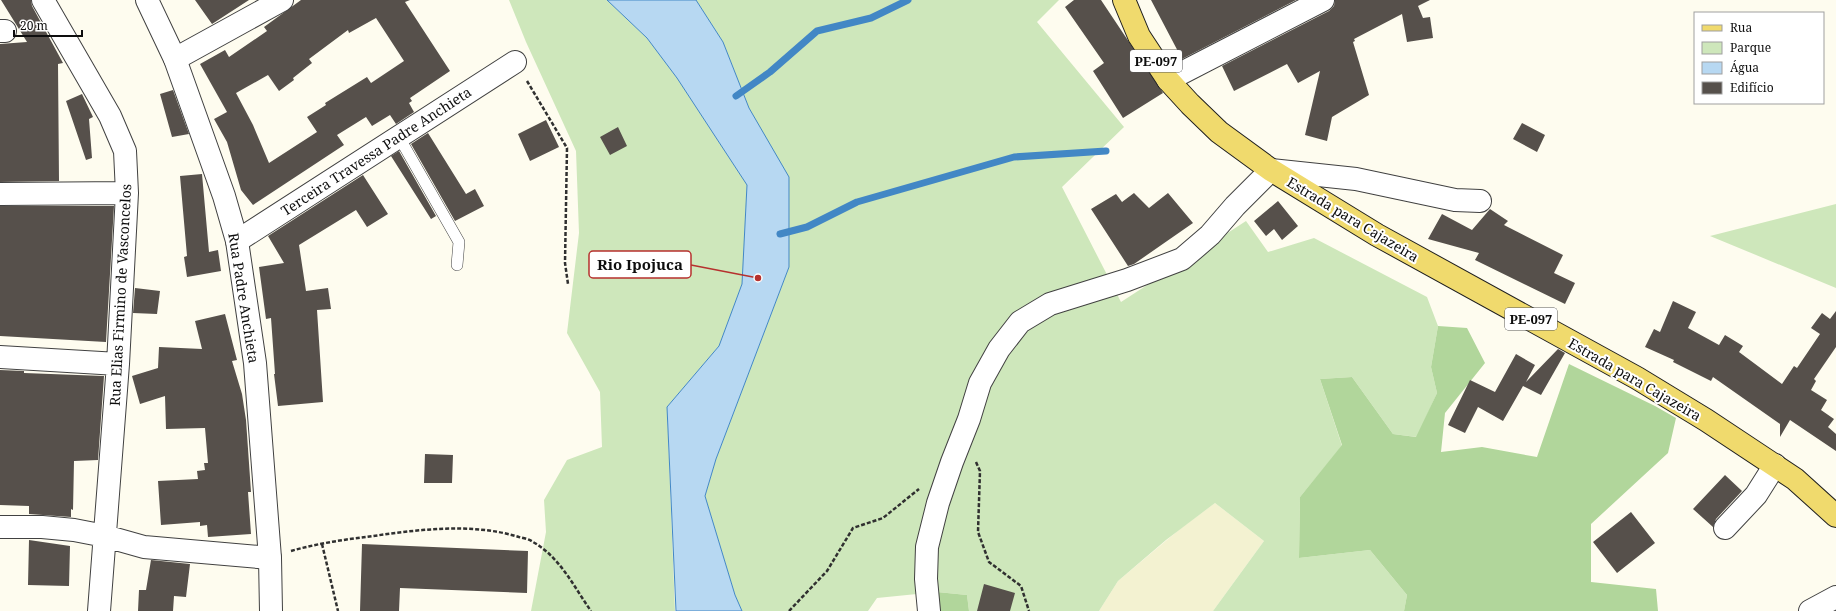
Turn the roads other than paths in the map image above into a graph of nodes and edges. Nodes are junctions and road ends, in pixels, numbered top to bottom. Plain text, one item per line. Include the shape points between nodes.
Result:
1 (43, 0) edge
2 (146, 0) edge
3 (282, 0) edge
4 (1124, 0) edge
5 (1323, 0) edge
6 (175, 59) junction
7 (516, 62) road end
8 (1168, 80) junction
9 (399, 137) junction
10 (1271, 170) junction
11 (127, 193) junction
12 (0, 194) edge
13 (1480, 201) dead end
14 (237, 241) junction
15 (457, 265) dead end
16 (0, 357) edge
17 (118, 364) junction
18 (1775, 465) junction
19 (1836, 516) edge
20 (0, 527) edge
21 (1725, 528) dead end
22 (105, 536) junction
23 (270, 558) junction
24 (1836, 597) edge
25 (98, 611) edge
26 (271, 611) edge
27 (928, 611) edge
28 (1810, 611) edge

1 - 11 street, Rua Elias Firmino de Vasconcelos via 110,116 125,151
2 - 6 street, Rua Padre Anchieta
3 - 6 street
4 - 8 main road, PE-097 via 1139,36
5 - 8 street
6 - 14 street, Rua Padre Anchieta via 224,196
7 - 9 street, Terceira Travessa Padre Anchieta
8 - 10 main road, Estrada para Cajazeira / PE-097 via 1219,132
9 - 14 street, Terceira Travessa Padre Anchieta
9 - 15 lane via 459,242
10 - 13 street via 1356,178 1455,200
10 - 18 main road, Estrada para Cajazeira / PE-097 via 1377,235 1637,378
10 - 27 street via 1235,206 1210,236 1182,259 1154,271 1050,304 1020,322 998,349 980,384 938,503 927,547
11 - 12 street
11 - 17 street, Rua Elias Firmino de Vasconcelos
14 - 23 street, Rua Padre Anchieta via 255,363
16 - 17 street
17 - 22 street, Rua Elias Firmino de Vasconcelos
18 - 19 main road, Estrada para Cajazeira / PE-097 via 1796,479
18 - 21 street via 1756,495
20 - 22 street via 42,527
22 - 23 street via 144,547
22 - 25 street, Rua Elias Firmino de Vasconcelos
23 - 26 street, Rua Padre Anchieta
24 - 28 street

